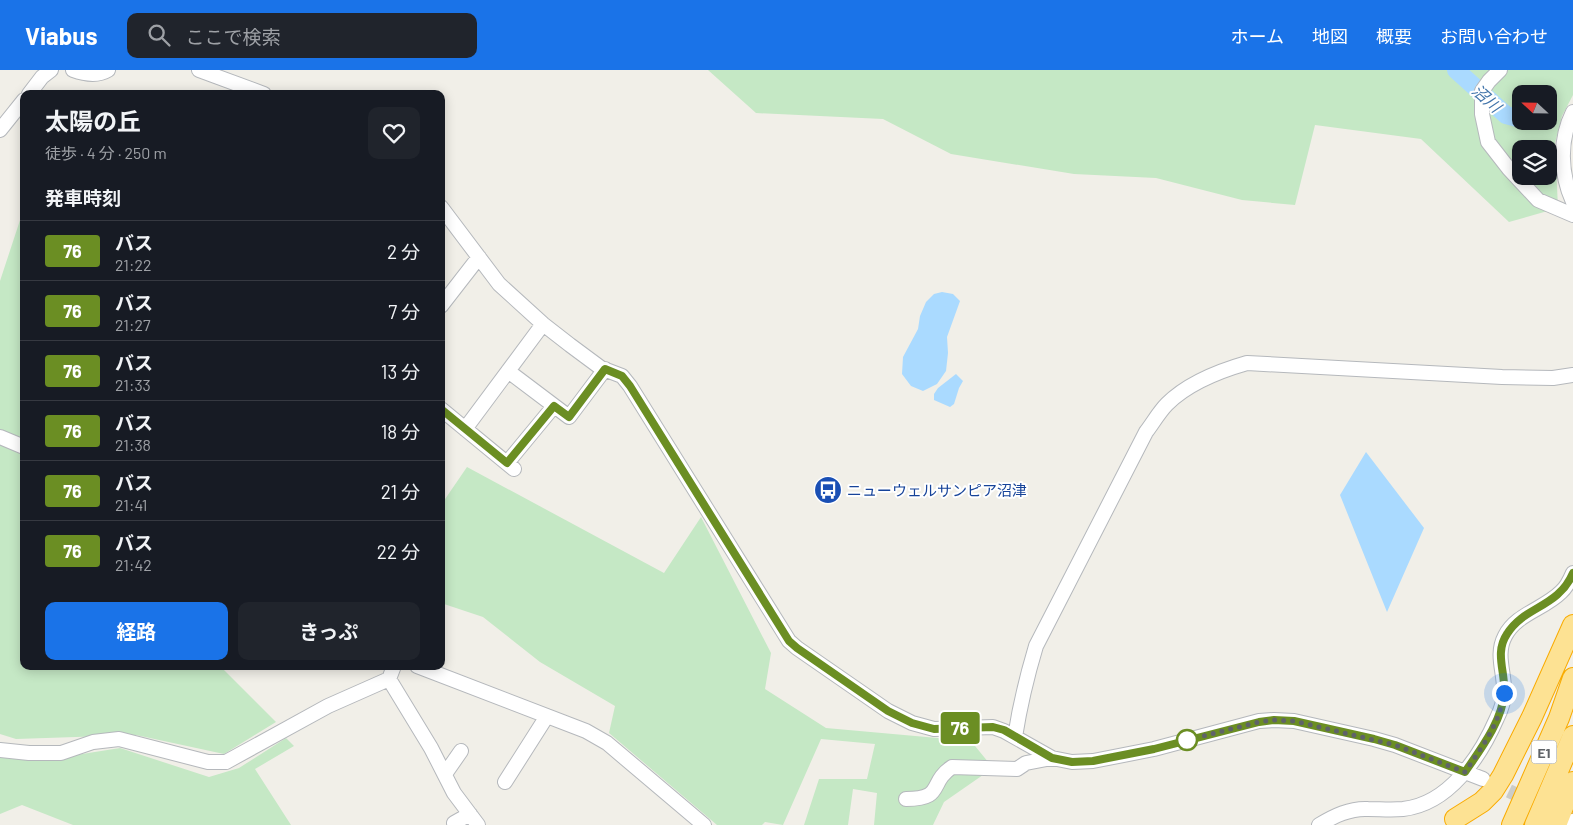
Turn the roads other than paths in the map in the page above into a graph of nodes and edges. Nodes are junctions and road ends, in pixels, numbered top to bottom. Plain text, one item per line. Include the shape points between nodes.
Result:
1 (51, 70) edge
2 (73, 70) edge
3 (108, 70) edge
4 (199, 70) edge
5 (1500, 70) edge
6 (32, 90) edge
7 (253, 90) edge
8 (20, 105) edge
9 (1573, 112) edge
10 (0, 130) edge
11 (1573, 202) edge
12 (445, 212) edge
13 (1573, 215) edge
14 (479, 257) junction
15 (445, 301) edge
16 (543, 324) junction
17 (605, 369) junction
18 (508, 372) junction
19 (1573, 375) edge
20 (554, 406) junction
21 (445, 412) edge
22 (465, 428) junction
23 (0, 437) edge
24 (20, 445) edge
25 (1573, 573) edge
26 (1573, 624) edge
27 (427, 670) edge
28 (391, 672) edge
29 (1573, 678) edge
30 (547, 716) junction
31 (1015, 736) junction
32 (1573, 736) edge
33 (0, 750) edge
34 (461, 751) dead end
35 (1052, 758) junction
36 (1465, 772) junction
37 (444, 774) junction
38 (1482, 779) tunnel mouth
39 (505, 782) dead end
40 (1573, 782) edge
41 (906, 798) dead end
42 (1455, 819) dead end
43 (474, 820) edge
44 (454, 823) dead end
45 (704, 825) edge
46 (1318, 825) edge
47 (1512, 825) edge
48 (1534, 825) edge
49 (1556, 825) edge

1 - 6 street
2 - 3 street via 81,73
4 - 7 street
5 - 13 street via 1482,91 1482,114 1488,142 1538,200
8 - 10 street
9 - 11 street via 1562,150 1566,182
12 - 14 street
14 - 15 street
14 - 16 street via 499,284
16 - 17 street
16 - 18 street
17 - 20 street via 569,417
17 - 31 street via 622,376 630,386 789,641 888,711 912,723 934,729 993,727
18 - 20 street
18 - 22 street
19 - 31 street via 1502,377 1247,363 1189,387 1166,405 1146,432 1036,646
20 - 22 street via 510,466
21 - 22 street
23 - 24 street
25 - 36 street via 1563,591 1520,619 1506,635 1500,655 1502,705 1490,734
26 - 42 highway via 1503,775 1482,802
27 - 30 street
28 - 33 street via 226,762 208,762 119,739 93,742 61,753 29,754
28 - 37 street
29 - 47 highway, E1
30 - 39 street
30 - 45 street via 607,743
31 - 35 street
32 - 48 highway, E1
34 - 37 street
35 - 36 street via 1072,762 1093,761 1274,720 1294,721 1374,739
35 - 41 street via 1026,763 1017,769 952,767 927,797
36 - 38 street
36 - 46 street via 1440,796 1416,807 1348,811
37 - 43 street
40 - 49 highway
43 - 44 street

